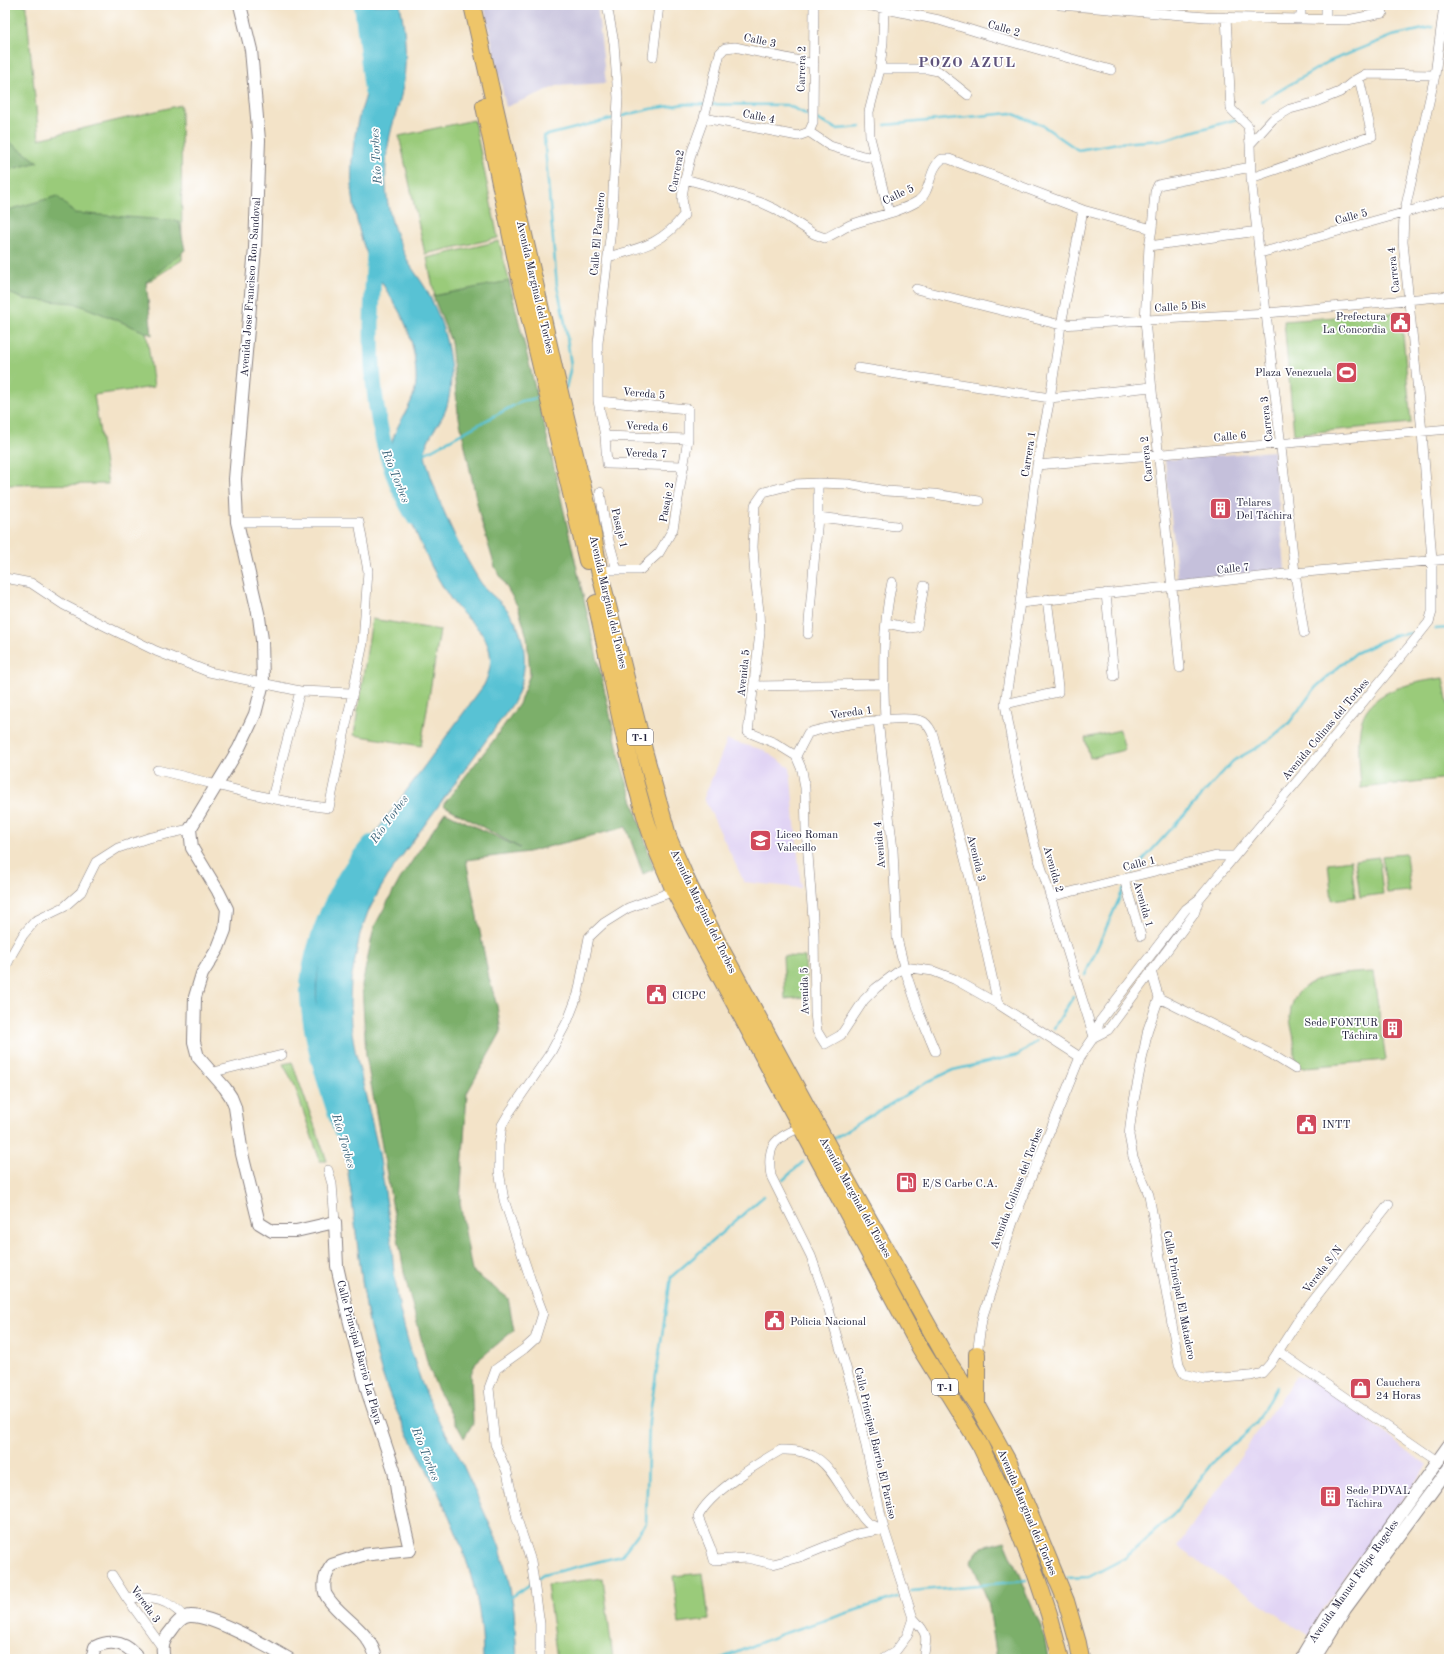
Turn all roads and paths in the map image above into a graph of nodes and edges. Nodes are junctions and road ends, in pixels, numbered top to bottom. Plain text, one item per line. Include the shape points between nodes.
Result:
1 (240, 5) edge
2 (461, 5) edge
3 (472, 5) edge
4 (607, 5) edge
5 (659, 5) edge
6 (814, 5) edge
7 (867, 5) edge
8 (1060, 5) edge
9 (1301, 5) edge
10 (1326, 5) edge
11 (1444, 5) edge
12 (884, 7) edge
13 (1383, 13) dead end
14 (1226, 17) junction
15 (1301, 18) junction
16 (1326, 19) junction
17 (725, 48) joint
18 (653, 57) dead end
19 (814, 64) junction
20 (880, 69) junction
21 (1111, 70) dead end
22 (1435, 75) junction
23 (1359, 78) junction
24 (968, 95) dead end
25 (704, 118) junction
26 (808, 132) junction
27 (1250, 144) junction
28 (876, 158) junction
29 (1251, 166) junction
30 (1251, 178) junction
31 (685, 179) junction
32 (1449, 200) edge
33 (1083, 210) junction
34 (889, 213) junction
35 (1404, 214) junction
36 (1152, 229) junction
37 (1258, 232) junction
38 (1149, 246) junction
39 (1260, 253) junction
40 (608, 257) junction
41 (916, 289) dead end
42 (1449, 296) edge
43 (1408, 300) junction
44 (1267, 313) junction
45 (1145, 321) junction
46 (1061, 325) junction
47 (858, 368) dead end
48 (1150, 387) junction
49 (1050, 398) junction
50 (598, 401) junction
51 (688, 409) joint
52 (1449, 429) edge
53 (1422, 432) junction
54 (605, 436) junction
55 (688, 440) junction
56 (1281, 443) junction
57 (1157, 454) junction
58 (607, 464) joint
59 (1037, 465) junction
60 (684, 466) junction
61 (818, 483) junction
62 (600, 492) dead end
63 (979, 501) dead end
64 (818, 517) junction
65 (237, 522) junction
66 (896, 526) dead end
67 (1449, 559) edge
68 (1432, 560) junction
69 (600, 570) junction
70 (617, 570) junction
71 (1295, 573) junction
72 (5, 578) edge
73 (892, 582) dead end
74 (924, 586) dead end
75 (1172, 586) junction
76 (1106, 593) junction
77 (1047, 599) junction
78 (1020, 603) junction
79 (886, 623) junction
80 (1304, 633) dead end
81 (808, 634) dead end
82 (1180, 668) dead end
83 (1114, 676) dead end
84 (263, 684) junction
85 (883, 684) junction
86 (754, 686) junction
87 (300, 691) junction
88 (352, 693) junction
89 (1005, 704) junction
90 (882, 720) junction
91 (923, 722) joint
92 (796, 756) junction
93 (157, 770) dead end
94 (216, 786) junction
95 (272, 798) junction
96 (190, 829) junction
97 (1235, 856) junction
98 (1124, 879) junction
99 (674, 891) junction
100 (1050, 897) junction
101 (1199, 899) junction
102 (1141, 936) dead end
103 (904, 967) junction
104 (5, 969) edge
105 (1151, 971) junction
106 (1159, 998) junction
107 (998, 1004) junction
108 (1094, 1037) junction
109 (935, 1051) dead end
110 (282, 1055) dead end
111 (1080, 1057) junction
112 (1295, 1069) dead end
113 (210, 1073) junction
114 (807, 1123) junction
115 (328, 1170) dead end
116 (1389, 1204) dead end
117 (336, 1222) junction
118 (1278, 1351) junction
119 (977, 1354) junction
120 (948, 1363) junction
121 (977, 1405) junction
122 (1449, 1444) edge
123 (1437, 1462) junction
124 (1449, 1468) edge
125 (884, 1529) junction
126 (112, 1575) dead end
127 (126, 1598) junction
128 (184, 1617) junction
129 (913, 1618) junction
130 (162, 1647) junction
131 (894, 1655) edge
132 (92, 1659) edge
133 (139, 1659) edge
134 (164, 1659) edge
135 (287, 1659) edge
136 (376, 1659) edge
137 (540, 1659) edge
138 (883, 1659) edge
139 (923, 1659) edge
140 (1061, 1659) edge
141 (1081, 1659) edge
142 (1301, 1659) edge
143 (1314, 1659) edge

1 - 65 street, Avenida Jose Francisco Ron Sandoval via 251,50 259,140 255,248 235,479
2 - 99 highway, Avenida Marginal del Torbes / T-1 via 518,270 581,534 631,761 654,843
3 - 69 highway, Avenida Marginal del Torbes / T-1 via 590,516
4 - 40 street, Calle El Paradero via 614,43 618,98
5 - 18 street
6 - 19 street, Carrera 2
7 - 12 street, Calle 2
8 - 14 street
9 - 15 street
10 - 16 street
11 - 22 street, Carrera 4
12 - 20 street
12 - 21 street, Calle 2 via 939,20
13 - 16 street via 1347,20
14 - 15 street
14 - 27 street, Carrera 3 via 1231,109 1248,126
15 - 16 street
17 - 19 street, Calle 3 via 735,46
17 - 25 street, Carrera2 via 720,54
19 - 26 street, Carrera 2 via 813,123
20 - 24 street via 938,71
20 - 28 street via 869,112 870,137
22 - 23 street via 1366,74
22 - 35 street, Carrera 4
23 - 27 street via 1340,92 1290,109 1273,119
23 - 30 street via 1372,136
25 - 26 street, Calle 4 via 798,136
25 - 31 street, Carrera2
26 - 28 street via 830,146
27 - 29 street, Carrera 3
28 - 34 street
29 - 30 street, Carrera 3
29 - 36 street, Carrera 2 via 1158,185 1155,192
30 - 37 street, Carrera 3
31 - 34 street, Calle 5 via 762,203 825,238 850,225
31 - 40 street, Carrera2 via 682,197 684,215 675,228 643,247
32 - 35 street, Calle 5
33 - 34 street, Calle 5 via 942,158 936,163 923,197
33 - 36 street, Calle 5
33 - 46 street, Carrera 1
35 - 39 street, Calle 5
35 - 43 street, Carrera 4 via 1403,242
36 - 38 street, Carrera 2
37 - 38 street
37 - 39 street, Carrera 3
38 - 45 street, Carrera 2
39 - 44 street, Carrera 3
40 - 50 street, Calle El Paradero via 598,344
41 - 46 street, Calle 5 Bis
42 - 43 street, Calle 5 Bis
43 - 44 street, Calle 5 Bis
43 - 53 street, Carrera 4
44 - 45 street, Calle 5 Bis
44 - 56 street, Carrera 3
45 - 46 street, Calle 5 Bis
45 - 48 street, Carrera 2
46 - 49 street, Carrera 1
47 - 49 street
48 - 49 street
48 - 57 street, Carrera 2
49 - 59 street, Carrera 1
50 - 51 street, Vereda 5
50 - 54 street, Calle El Paradero
51 - 55 street, Pasaje 2
52 - 53 street, Calle 6
53 - 56 street, Calle 6
53 - 68 street, Carrera 4
54 - 55 street, Vereda 6
54 - 58 street, Calle El Paradero
55 - 60 street, Pasaje 2
56 - 57 street, Calle 6
56 - 71 street, Carrera 3
57 - 59 street, Calle 6
57 - 75 street, Carrera 2
58 - 60 street, Vereda 7
59 - 78 street, Carrera 1
60 - 70 street, Pasaje 2 via 673,529 659,553 640,570
61 - 63 street, Avenida 5 via 848,484
61 - 64 street
61 - 86 street, Avenida 5 via 795,484 764,492 755,505 754,577 760,633
62 - 70 street, Pasaje 1 via 606,530
64 - 66 street
64 - 81 street
65 - 84 street, Avenida Jose Francisco Ron Sandoval via 260,617
65 - 88 street via 359,522 368,571 363,643
67 - 68 street, Calle 7
68 - 71 street, Calle 7
68 - 97 street, Avenida Colinas del Torbes via 1432,612 1428,622
69 - 70 street, Pasaje 2
69 - 114 highway, Avenida Marginal del Torbes / T-1 via 645,754 669,839 689,885
71 - 75 street, Calle 7
71 - 80 street, Carrera 3
72 - 84 street via 31,583 64,605 156,651 209,672
73 - 79 street, Avenida 4
74 - 79 street via 917,627
75 - 76 street, Calle 7
75 - 82 street, Carrera 2
76 - 77 street, Calle 7
76 - 83 street
77 - 78 street, Calle 7
77 - 89 street via 1058,692
78 - 89 street, Carrera 1
79 - 85 street, Avenida 4
84 - 87 street
84 - 94 street, Avenida Jose Francisco Ron Sandoval via 256,714
85 - 86 street
85 - 90 street, Avenida 4
86 - 92 street, Avenida 5 via 748,732 775,743
87 - 88 street
87 - 95 street
88 - 95 street via 329,808
89 - 100 street, Avenida 2 via 1018,776
90 - 91 street, Vereda 1
90 - 92 street, Vereda 1 via 821,728 808,733
90 - 103 street, Avenida 4 via 897,938
91 - 107 street, Avenida 3 via 933,735 971,882
92 - 103 street, Avenida 5 via 805,788 817,1031 825,1044 841,1035 864,1000
93 - 94 street
94 - 95 street
94 - 96 street, Avenida Jose Francisco Ron Sandoval
96 - 104 street via 148,838 118,848 96,862 81,892 64,907 35,921 23,935
96 - 113 street via 192,848 227,909 225,930 218,948 202,974 195,997 194,1042 198,1057
97 - 98 street, Calle 1 via 1216,856
97 - 101 street, Avenida Colinas del Torbes
98 - 100 street, Calle 1
98 - 102 street, Avenida 1
99 - 114 highway, Avenida Marginal del Torbes / T-1
99 - 137 street via 628,908 604,923 589,937 578,994 568,1020 551,1052 502,1125 499,1171 504,1200 543,1313 535,1339 496,1369 489,1388 494,1444 507,1472 531,1561 540,1624
100 - 108 street, Avenida 2
101 - 105 street, Avenida Colinas del Torbes via 1194,914
101 - 108 street, Avenida Colinas del Torbes via 1186,909 1100,1021
103 - 107 street via 933,971
103 - 109 street, Avenida 4
105 - 106 street
105 - 108 street, Avenida Colinas del Torbes via 1108,1030
106 - 112 street
106 - 118 street, Calle Principal El Matadero via 1148,1029 1129,1135 1133,1157 1149,1195 1179,1364 1184,1374 1195,1378 1251,1376 1262,1373
107 - 111 street
108 - 111 street, Avenida Colinas del Torbes
110 - 113 street
111 - 119 street, Avenida Colinas del Torbes via 1013,1222 982,1319
113 - 117 street via 231,1097 235,1107 242,1154 259,1223 272,1231 296,1231
114 - 120 highway, Avenida Marginal del Torbes / T-1
114 - 125 street, Calle Principal Barrio El Paraiso via 781,1136 771,1149 771,1176 811,1256 824,1293 857,1405
114 - 140 highway, Avenida Marginal del Torbes / T-1 via 920,1348 980,1444 1008,1504 1036,1575
115 - 117 street
116 - 118 street, Vereda S/N via 1301,1316
117 - 136 street, Calle Principal Barrio La Playa via 337,1266 348,1316 368,1393 394,1470 410,1550 362,1556 332,1565 325,1580 325,1594 355,1624
118 - 123 street
119 - 120 highway via 959,1365
119 - 121 highway
120 - 121 highway, Avenida Marginal del Torbes / T-1
121 - 141 highway, Avenida Marginal del Torbes / T-1 via 1009,1463 1043,1544 1066,1601
122 - 123 street, Avenida Manuel Felipe Rugeles
123 - 142 street, Avenida Manuel Felipe Rugeles via 1324,1619
124 - 143 street, Avenida Manuel Felipe Rugeles via 1345,1609
125 - 125 street via 857,1534 800,1557 773,1564 747,1558 714,1560 698,1517 726,1487 767,1458 781,1450 788,1450 811,1454 820,1459 869,1524
125 - 129 street, Calle Principal Barrio El Paraiso
126 - 127 street, Vereda 3
127 - 128 street via 156,1598 175,1607
127 - 130 street, Vereda 3
128 - 130 street via 164,1638
128 - 135 street via 210,1620 231,1628
129 - 131 street via 907,1636
129 - 139 street via 924,1630 927,1641
130 - 134 street
131 - 138 street
132 - 133 street via 95,1647 104,1643 124,1645

